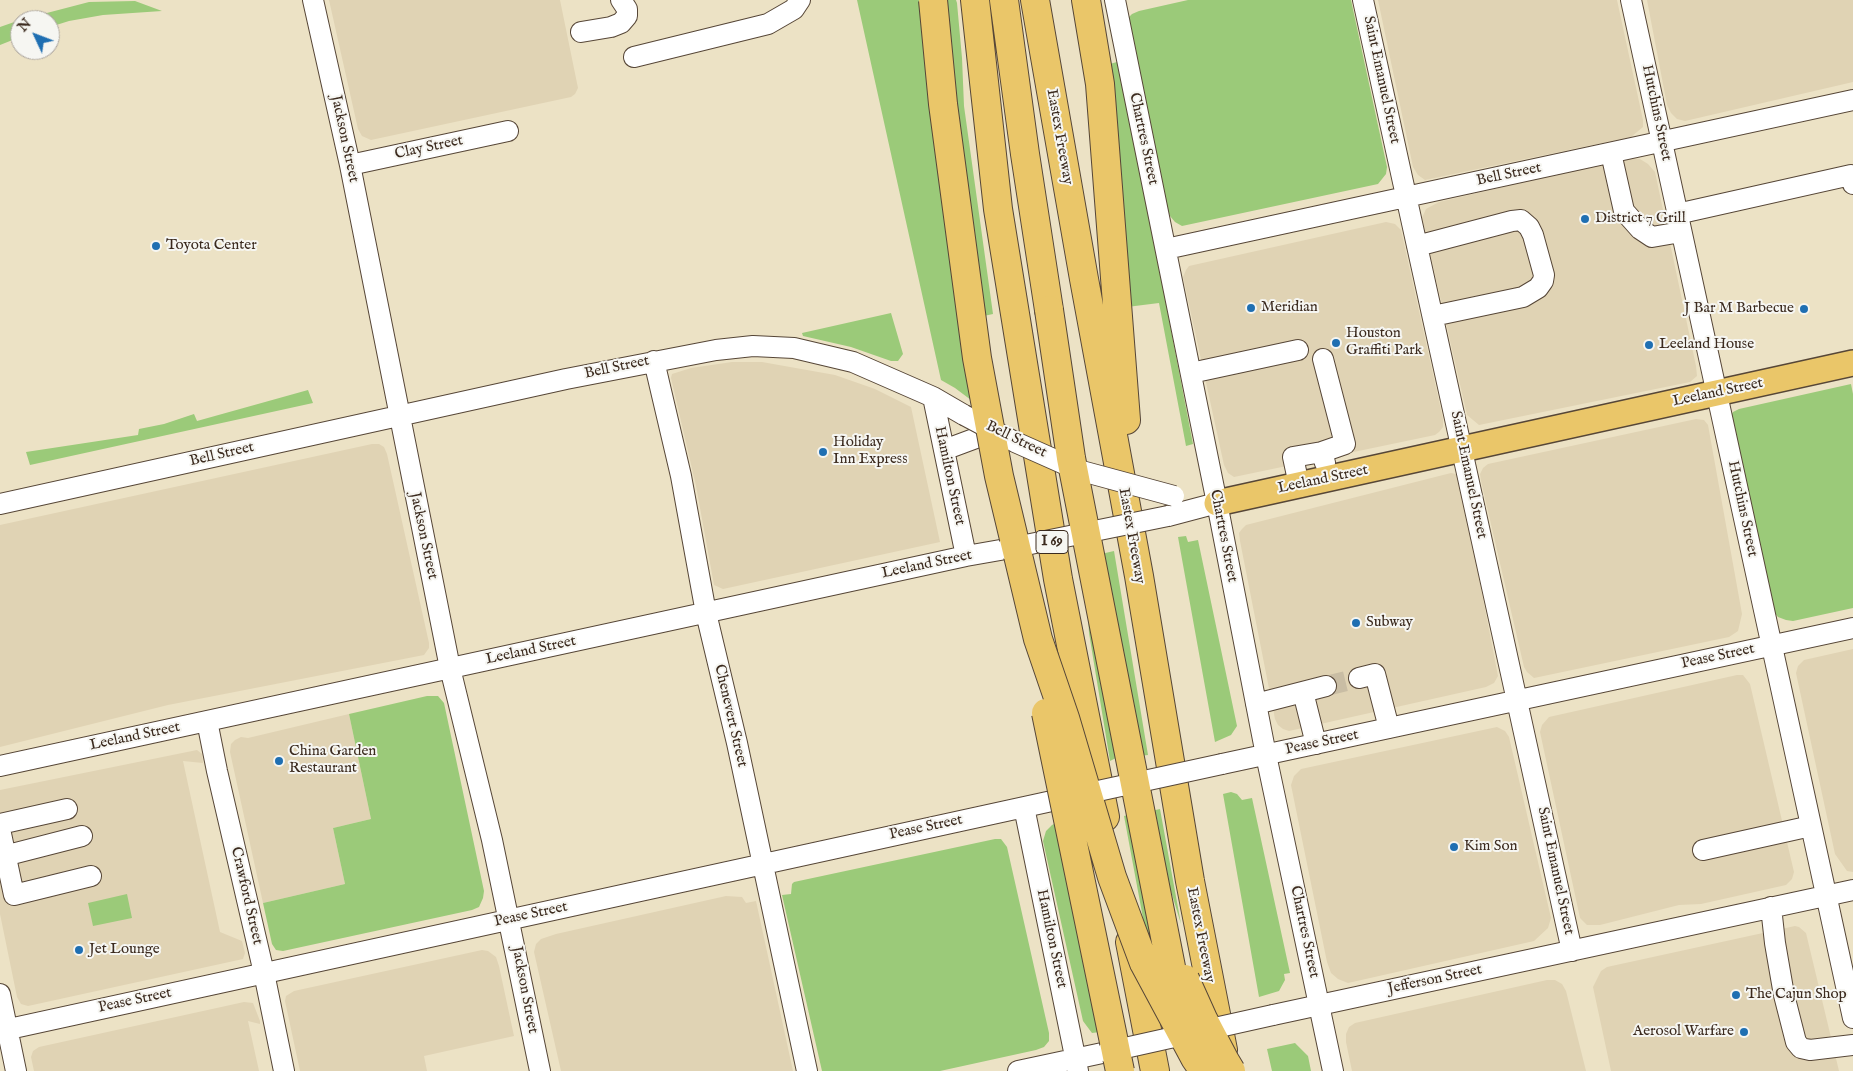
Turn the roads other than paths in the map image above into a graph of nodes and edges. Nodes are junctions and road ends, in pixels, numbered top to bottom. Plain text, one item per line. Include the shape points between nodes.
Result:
1 (313, 0) edge
2 (621, 0) edge
3 (800, 0) edge
4 (933, 0) edge
5 (1004, 0) edge
6 (1035, 0) edge
7 (1086, 0) edge
8 (1115, 0) edge
9 (1363, 0) edge
10 (1631, 0) edge
11 (976, 5) edge
12 (581, 32) dead end
13 (634, 57) dead end
14 (1853, 100) edge
15 (508, 131) dead end
16 (1662, 142) junction
17 (1610, 153) junction
18 (350, 165) junction
19 (1853, 184) edge
20 (1406, 198) junction
21 (1679, 223) junction
22 (1417, 246) junction
23 (1166, 249) junction
24 (1433, 316) junction
25 (1298, 350) dead end
26 (1323, 359) dead end
27 (654, 361) junction
28 (1853, 363) edge
29 (1191, 373) junction
30 (1717, 394) junction
31 (933, 397) junction
32 (399, 415) junction
33 (995, 431) junction
34 (944, 450) junction
35 (1462, 450) junction
36 (1322, 452) junction
37 (1329, 479) junction
38 (1299, 486) junction
39 (1217, 503) junction
40 (0, 504) edge
41 (966, 556) junction
42 (1139, 576) junction
43 (706, 613) junction
44 (1853, 628) edge
45 (1038, 639) junction
46 (1772, 646) junction
47 (450, 668) junction
48 (1358, 678) tunnel mouth
49 (1326, 686) tunnel mouth
50 (1303, 692) junction
51 (1517, 701) junction
52 (1256, 704) junction
53 (208, 721) junction
54 (1389, 728) junction
55 (1316, 744) junction
56 (1266, 755) junction
57 (0, 766) edge
58 (1024, 807) junction
59 (67, 809) dead end
60 (0, 824) edge
61 (1811, 826) junction
62 (0, 829) edge
63 (82, 836) dead end
64 (1703, 850) dead end
65 (3, 856) edge
66 (762, 864) junction
67 (92, 876) dead end
68 (1156, 890) junction
69 (1853, 890) edge
70 (1826, 896) junction
71 (1771, 907) junction
72 (510, 920) junction
73 (1572, 951) junction
74 (264, 973) junction
75 (0, 994) edge
76 (1320, 1005) junction
77 (1853, 1018) edge
78 (4, 1030) edge
79 (1853, 1045) edge
80 (1113, 1061) edge
81 (1077, 1065) edge
82 (16, 1071) edge
83 (284, 1071) edge
84 (540, 1071) edge
85 (807, 1071) edge
86 (1018, 1071) edge
87 (1155, 1071) edge
88 (1192, 1071) edge
89 (1204, 1071) edge
90 (1227, 1071) edge
91 (1231, 1071) edge
92 (1333, 1071) edge

1 - 18 street, Jackson Street
2 - 12 street via 627,8 627,16 621,23
3 - 13 street via 794,9 768,24
4 - 45 highway, bridge via 943,104 977,358 999,476
5 - 68 highway, bridge via 1071,458
6 - 42 highway, Eastex Freeway
7 - 42 highway via 1100,84
8 - 23 street, Chartres Street
9 - 20 street, Saint Emanuel Street
10 - 16 street, Hutchins Street
11 - 87 highway, I 69 via 998,209 1058,579
14 - 16 street, Bell Street
15 - 18 street, Clay Street
16 - 17 street, Bell Street
16 - 21 street, Hutchins Street
17 - 20 street, Bell Street
17 - 21 street via 1624,211 1640,229 1652,237
18 - 32 street, Jackson Street
19 - 21 street via 1851,175
20 - 22 street, Saint Emanuel Street
20 - 23 street, Bell Street
21 - 30 street, Hutchins Street
22 - 24 street, Saint Emanuel Street
22 - 24 street via 1521,220 1533,235 1544,275 1538,288 1524,297
23 - 29 street, Chartres Street
24 - 35 street, Saint Emanuel Street
25 - 29 street
26 - 36 street via 1344,444
27 - 31 street, Bell Street via 753,346 794,348 853,362
27 - 32 street, Bell Street
27 - 43 street, Chenevert Street via 687,505
28 - 30 main road, Leeland Street
29 - 39 street, Chartres Street
30 - 35 main road, Leeland Street
30 - 46 street, Hutchins Street
31 - 33 street, Bell Street, bridge
31 - 34 street, Hamilton Street
32 - 40 street, Bell Street
32 - 47 street, Jackson Street
33 - 34 street
33 - 39 street, Bell Street, bridge via 1078,470 1174,496
34 - 41 street, Hamilton Street
35 - 37 main road, Leeland Street
35 - 51 street, Saint Emanuel Street
36 - 37 street
36 - 38 street via 1293,457
37 - 38 main road, Leeland Street
38 - 39 main road, Leeland Street
39 - 41 street, Leeland Street, bridge via 1168,516
39 - 52 street, Chartres Street
41 - 43 street, Leeland Street
42 - 90 highway, Eastex Freeway via 1190,881
43 - 47 street, Leeland Street
43 - 66 street, Chenevert Street
44 - 46 street, Pease Street
45 - 80 highway, bridge via 1044,699
45 - 89 highway, bridge via 1112,877 1144,963
46 - 51 street, Pease Street
46 - 61 street, Hutchins Street
47 - 53 street, Leeland Street
47 - 72 street, Jackson Street
48 - 54 street via 1375,674
49 - 50 street
50 - 52 street
50 - 55 street
51 - 54 street, Pease Street
51 - 73 street, Saint Emanuel Street
52 - 56 street, Chartres Street
53 - 57 street, Leeland Street
53 - 74 street, Crawford Street
54 - 55 street, Pease Street
55 - 56 street, Pease Street
56 - 58 street, Pease Street, bridge
56 - 76 street, Chartres Street
58 - 66 street, Pease Street
58 - 81 street, Hamilton Street
59 - 60 street
61 - 64 street
61 - 70 street, Hutchins Street
62 - 65 street
63 - 65 street
65 - 67 street via 14,895
66 - 72 street, Pease Street
66 - 85 street, Chenevert Street
68 - 88 highway, bridge
68 - 91 highway, bridge via 1188,985
69 - 70 street, Jefferson Street
70 - 71 street, Jefferson Street
70 - 77 street, Hutchins Street
71 - 73 street, Jefferson Street
71 - 79 street via 1784,995 1796,1042 1801,1048 1810,1050
72 - 74 street, Pease Street
72 - 84 street, Jackson Street
73 - 76 street, Jefferson Street
74 - 78 street, Pease Street
74 - 83 street, Crawford Street
75 - 78 street
76 - 80 street, Jefferson Street, bridge via 1273,1015
76 - 92 street, Chartres Street
78 - 82 street
80 - 81 street, Jefferson Street
81 - 86 street, Jefferson Street

